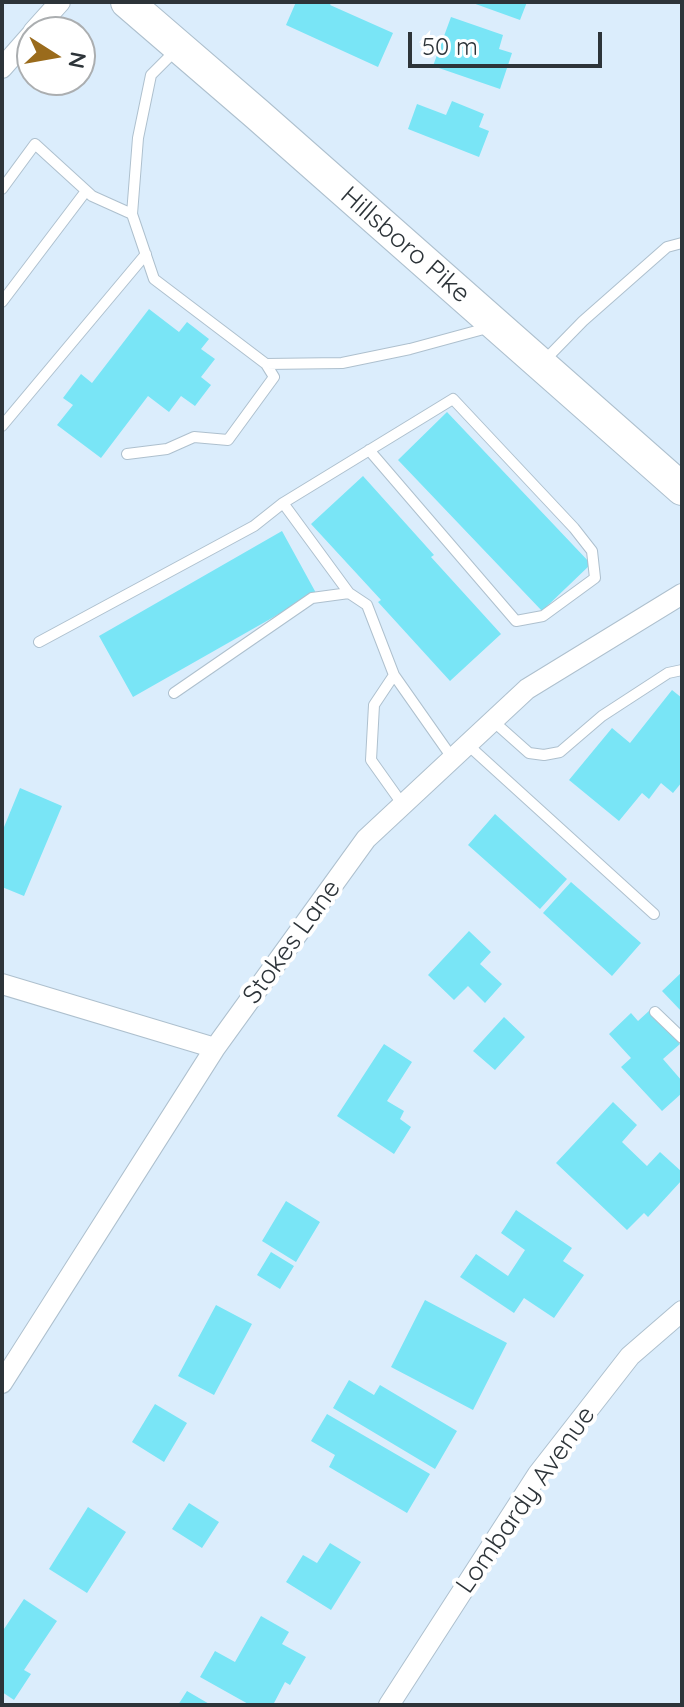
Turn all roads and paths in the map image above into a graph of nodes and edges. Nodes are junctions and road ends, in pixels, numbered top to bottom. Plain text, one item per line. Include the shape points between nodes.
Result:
1 (127, 2) edge
2 (180, 47) junction
3 (16, 52) edge
4 (2, 68) edge
5 (2, 189) edge
6 (86, 191) junction
7 (132, 214) junction
8 (682, 243) edge
9 (146, 254) junction
10 (2, 302) edge
11 (497, 326) junction
12 (266, 364) junction
13 (541, 364) junction
14 (2, 426) edge
15 (369, 450) junction
16 (127, 454) dead end
17 (682, 489) edge
18 (283, 503) junction
19 (349, 593) junction
20 (682, 594) edge
21 (39, 642) dead end
22 (682, 670) edge
23 (394, 675) junction
24 (174, 693) dead end
25 (493, 721) junction
26 (460, 752) junction
27 (403, 805) junction
28 (654, 914) dead end
29 (2, 984) edge
30 (655, 1012) dead end
31 (682, 1038) edge
32 (215, 1048) junction
33 (682, 1311) edge
34 (2, 1383) edge
35 (389, 1705) edge

1 - 2 main road, Hillsboro Pike
2 - 7 lane via 151,75 138,138
2 - 11 main road, Hillsboro Pike
3 - 4 street
5 - 6 lane via 35,144
6 - 7 lane
6 - 10 lane
7 - 9 lane
8 - 13 lane via 667,247
9 - 12 lane via 154,279
9 - 14 lane
11 - 12 lane via 342,363
11 - 13 main road, Hillsboro Pike
12 - 16 lane via 274,377 228,440 194,437 167,449
13 - 17 main road, Hillsboro Pike
15 - 15 lane via 453,399 574,528 592,551 595,578 543,616 516,621
15 - 18 lane
18 - 19 lane
18 - 21 lane via 254,526
19 - 23 lane via 367,605
19 - 24 lane via 312,598
20 - 25 street, Stokes Lane via 527,689
22 - 25 lane via 668,673 602,716 560,752 529,753
23 - 26 lane
23 - 27 lane via 374,705 371,760
25 - 26 street, Stokes Lane
26 - 27 street, Stokes Lane
26 - 28 lane
27 - 32 street, Stokes Lane via 366,839
29 - 32 street
30 - 31 lane
32 - 34 street, Stokes Lane
33 - 35 street, Lombardy Avenue via 630,1356 538,1474

